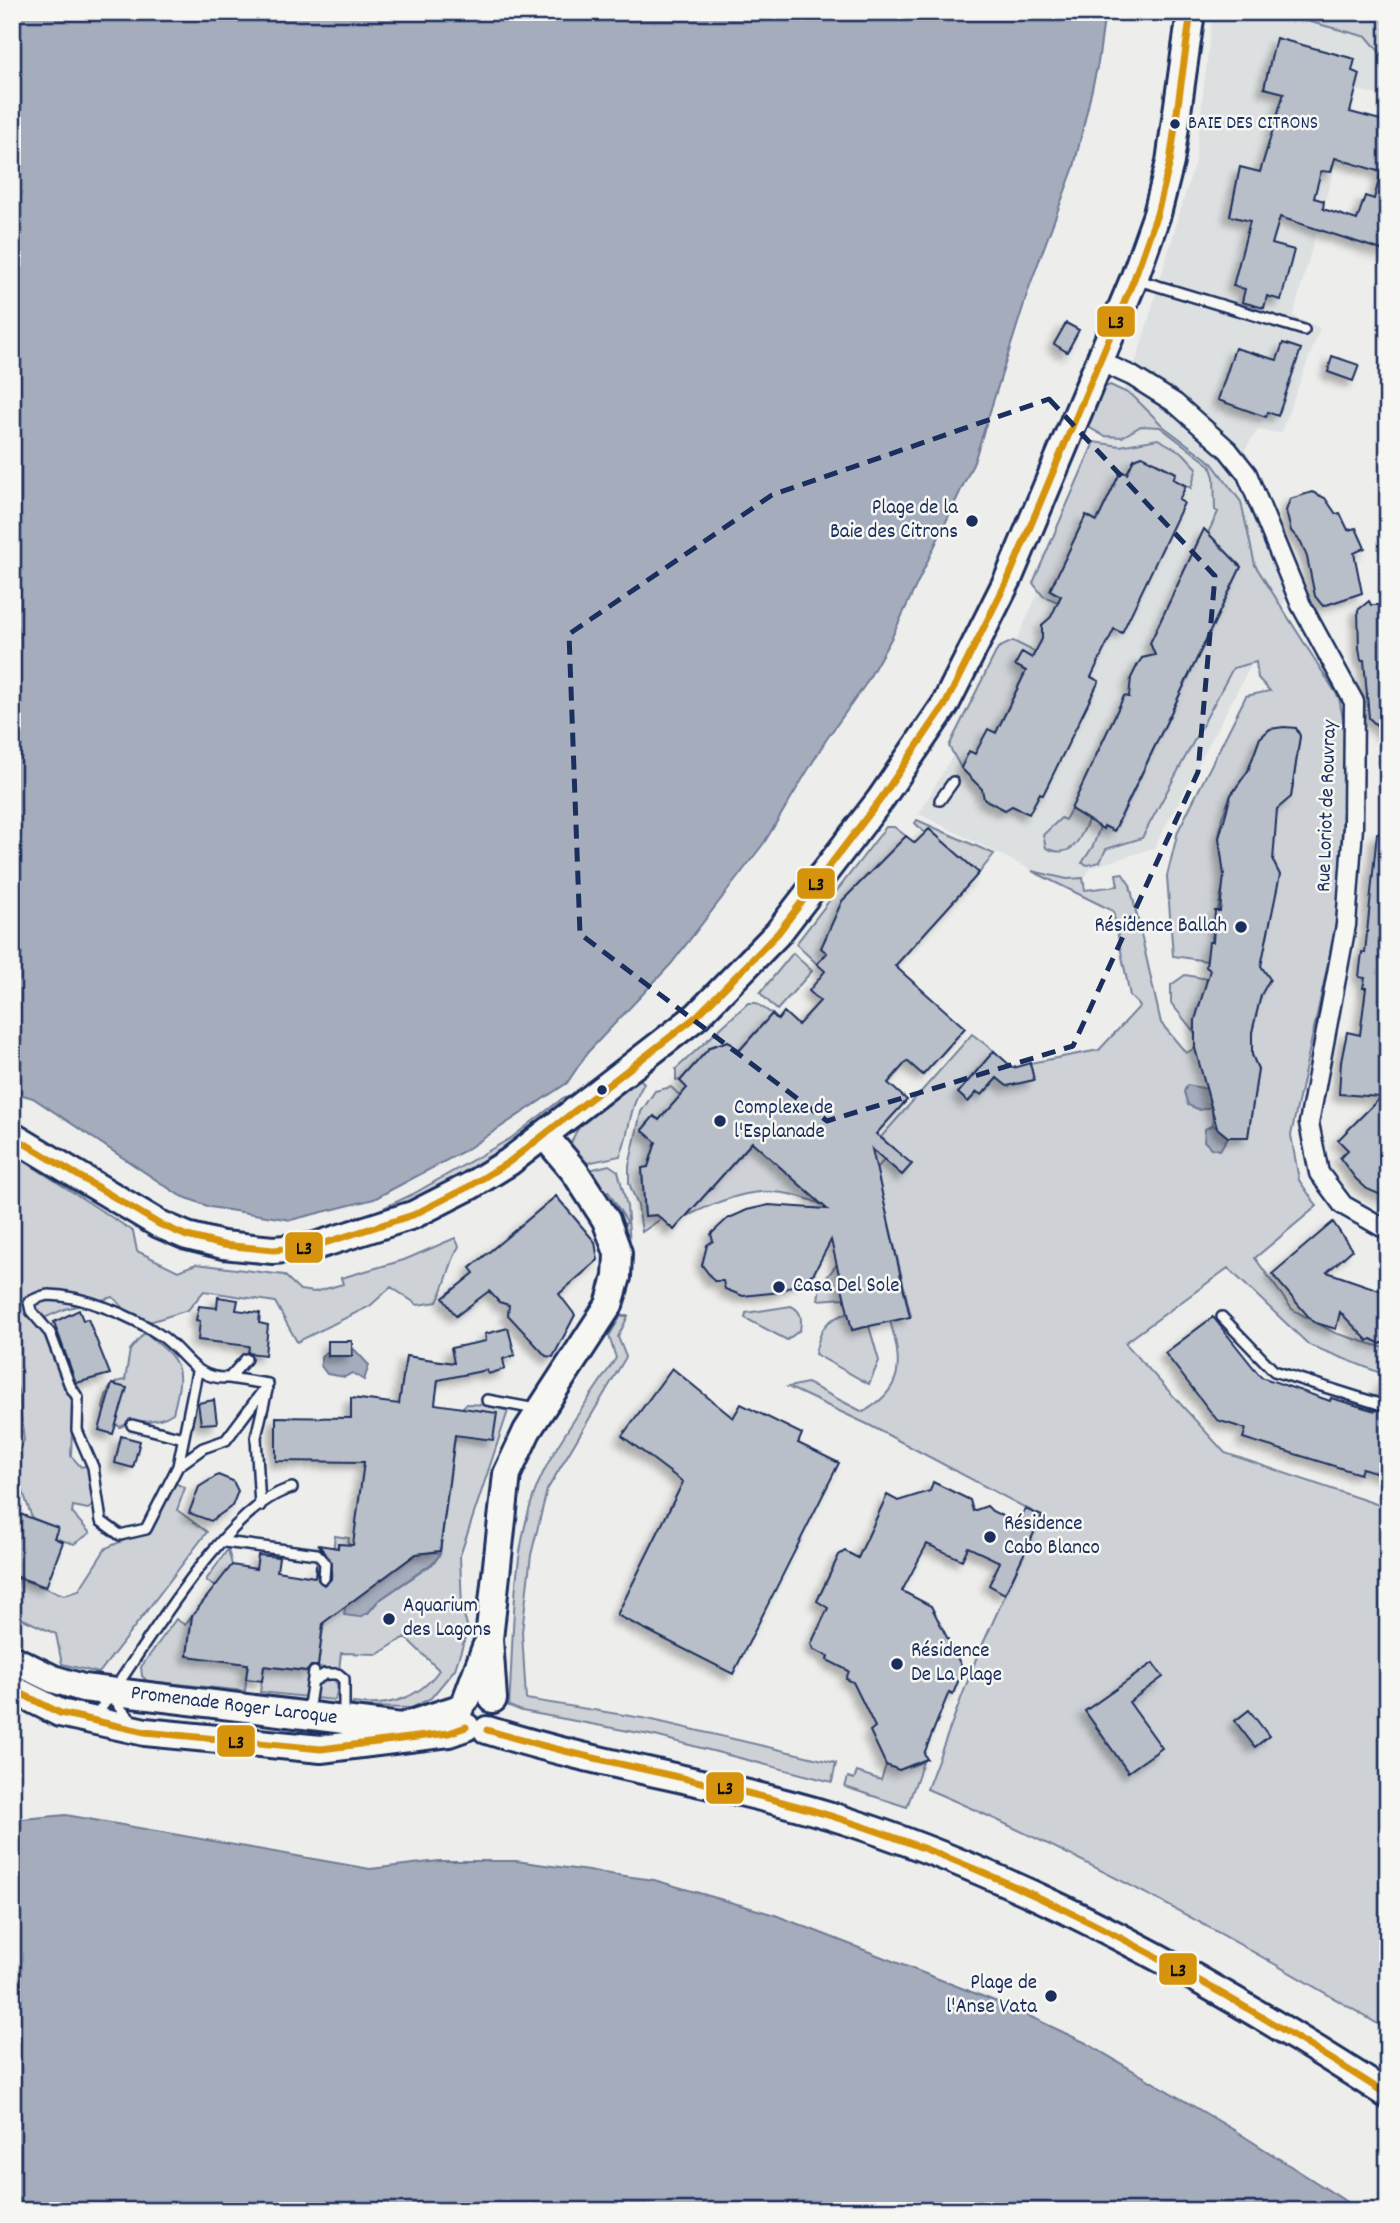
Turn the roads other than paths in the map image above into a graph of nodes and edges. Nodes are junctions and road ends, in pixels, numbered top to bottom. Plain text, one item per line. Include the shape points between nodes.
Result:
1 (1191, 12) edge
2 (1134, 279) junction
3 (1304, 330) dead end
4 (1099, 361) junction
5 (953, 782) dead end
6 (940, 800) dead end
7 (544, 1135) junction
8 (12, 1136) edge
9 (1388, 1227) edge
10 (1222, 1317) dead end
11 (246, 1359) dead end
12 (197, 1371) junction
13 (229, 1378) junction
14 (268, 1384) junction
15 (487, 1400) dead end
16 (1379, 1404) dead end
17 (541, 1411) junction
18 (132, 1425) dead end
19 (183, 1438) junction
20 (178, 1466) junction
21 (292, 1488) dead end
22 (260, 1506) junction
23 (224, 1542) junction
24 (324, 1578) dead end
25 (12, 1659) edge
26 (12, 1689) edge
27 (114, 1692) junction
28 (479, 1712) junction
29 (308, 1717) junction
30 (92, 1721) junction
31 (344, 1722) junction
32 (145, 1732) junction
33 (1388, 2095) edge

1 - 2 main road via 1170,162
2 - 3 lane
2 - 4 main road
4 - 7 main road via 1018,557 951,693 880,800 778,933 697,1016
4 - 9 street, Rue Loriot de Rouvray via 1175,403 1228,450 1247,474 1301,605 1354,702 1346,925 1309,1124 1319,1172 1343,1205
5 - 6 lane
7 - 8 main road via 509,1162 413,1215 312,1247 273,1250 223,1245 178,1232
7 - 17 main road via 606,1220 618,1253 609,1305
10 - 16 lane via 1273,1371
11 - 13 lane
12 - 13 lane via 215,1379
12 - 19 lane
12 - 20 lane via 161,1335 92,1301 47,1294 29,1302 50,1333 69,1386 78,1398 77,1430 93,1467 101,1521 120,1535 146,1529
13 - 14 lane
14 - 20 lane via 226,1440 203,1448
14 - 22 lane via 256,1437
15 - 17 lane
17 - 28 main road via 507,1474
18 - 19 lane
19 - 20 lane
21 - 22 lane via 279,1491
22 - 23 lane
23 - 24 lane via 319,1556 325,1563
23 - 27 lane via 175,1599
25 - 27 main road, Promenade Roger Laroque via 53,1679
26 - 30 main road, Promenade Roger Laroque via 60,1713
27 - 29 main road, Promenade Roger Laroque
27 - 30 lane
27 - 32 lane via 119,1707
28 - 31 main road, Promenade Roger Laroque via 401,1727
28 - 32 main road, Promenade Roger Laroque via 352,1747 321,1749
28 - 33 main road via 584,1754 830,1816 942,1856 1111,1933 1206,1983
29 - 31 main road, Promenade Roger Laroque
29 - 31 lane via 314,1677 338,1674 344,1679
30 - 32 main road, Promenade Roger Laroque

